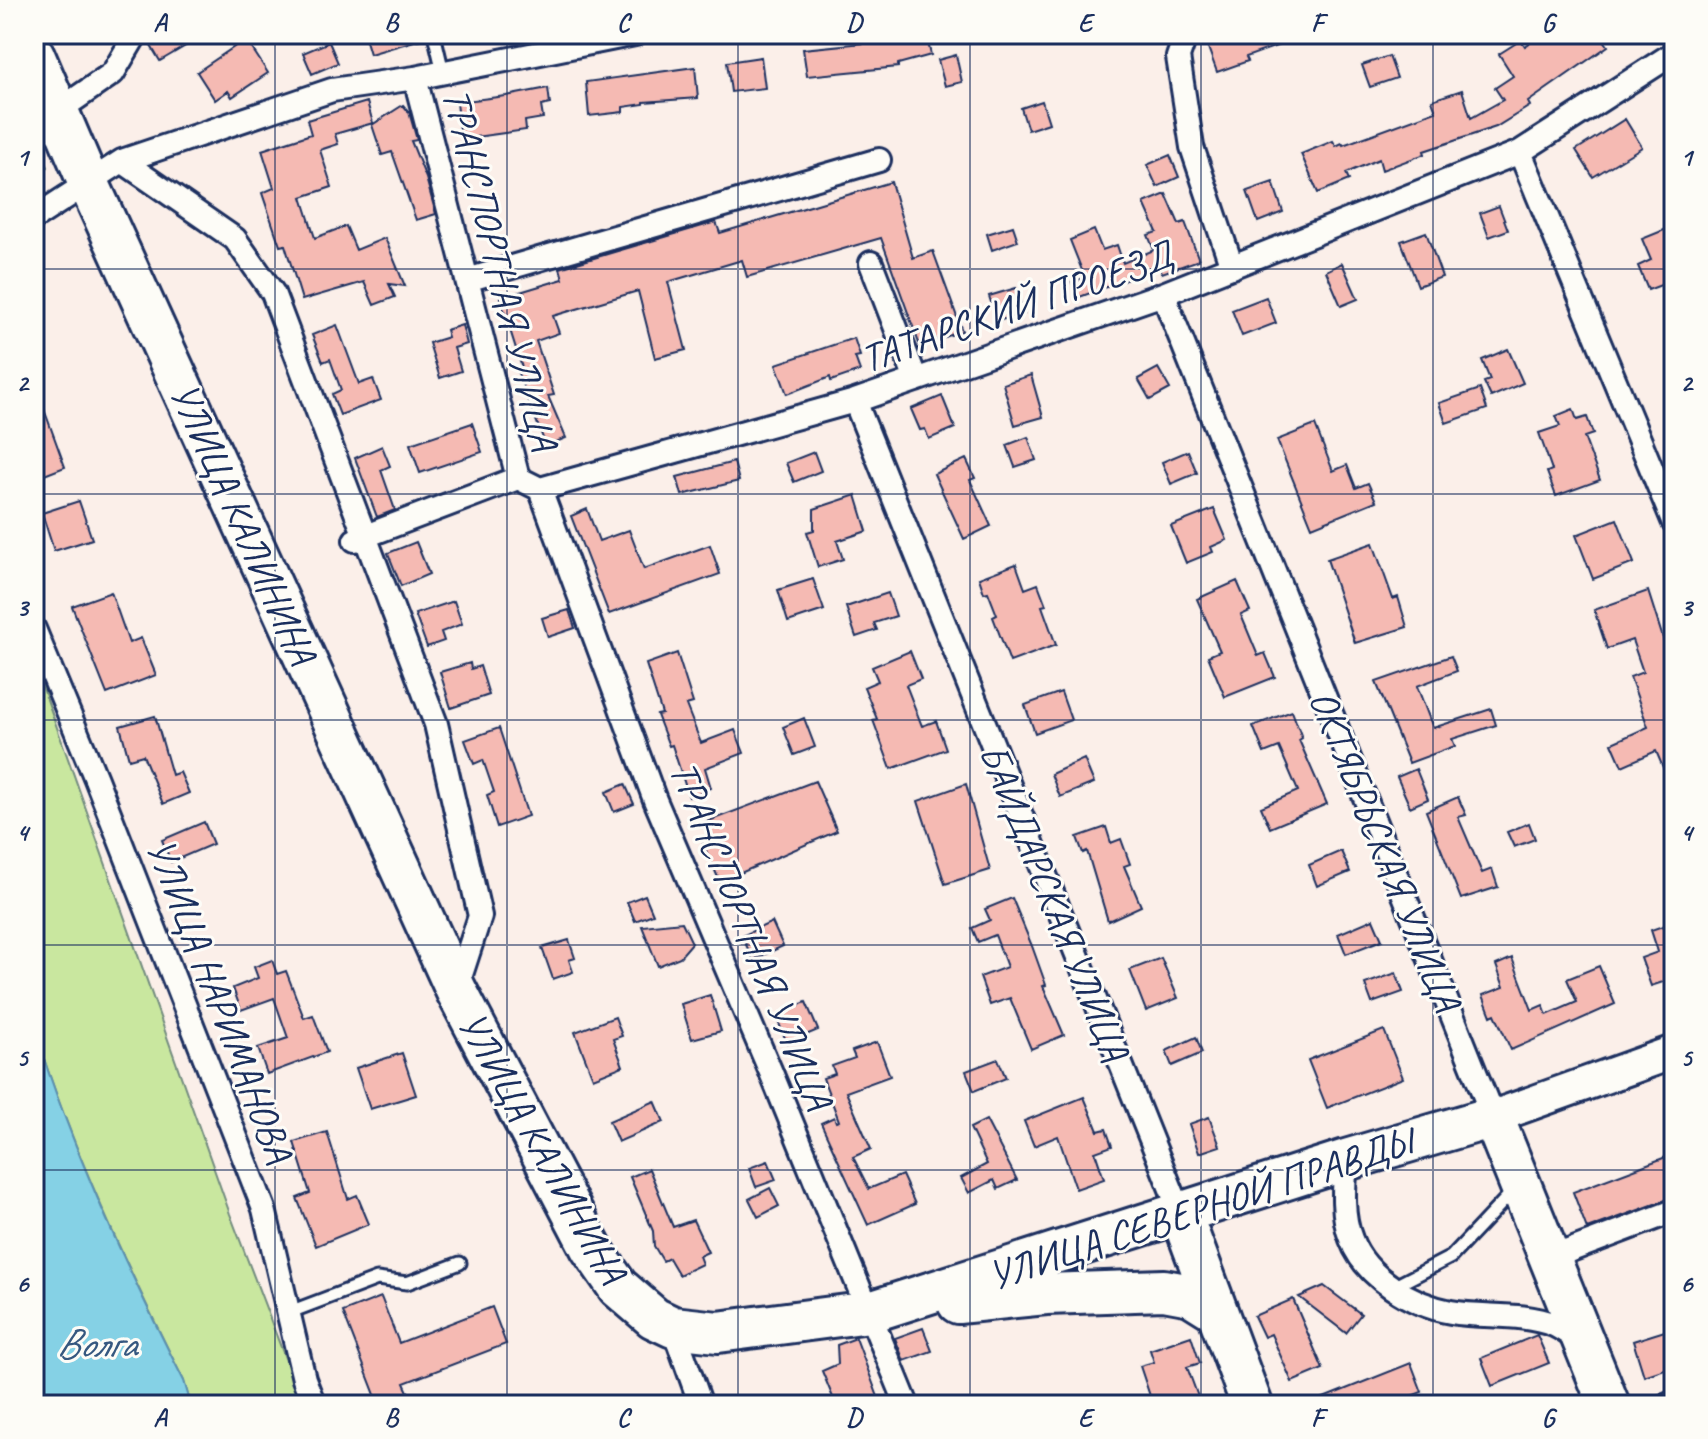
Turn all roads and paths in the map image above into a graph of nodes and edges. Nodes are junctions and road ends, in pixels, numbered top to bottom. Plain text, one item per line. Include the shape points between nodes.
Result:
1 (136, 34) edge
2 (434, 34) edge
3 (635, 34) edge
4 (1186, 34) edge
5 (1674, 53) edge
6 (34, 55) edge
7 (443, 72) junction
8 (415, 78) junction
9 (58, 111) junction
10 (1520, 152) junction
11 (879, 160) dead end
12 (122, 161) junction
13 (89, 184) junction
14 (34, 218) edge
15 (871, 263) dead end
16 (1232, 267) junction
17 (467, 280) junction
18 (1163, 294) junction
19 (916, 380) junction
20 (855, 401) junction
21 (518, 478) junction
22 (540, 489) junction
23 (1674, 523) edge
24 (361, 538) junction
25 (34, 629) edge
26 (456, 990) junction
27 (1674, 1052) edge
28 (1493, 1117) junction
29 (1346, 1160) junction
30 (1519, 1185) junction
31 (1674, 1211) edge
32 (1181, 1214) junction
33 (1550, 1258) junction
34 (460, 1263) dead end
35 (1393, 1288) junction
36 (1215, 1310) junction
37 (290, 1312) junction
38 (870, 1312) junction
39 (673, 1327) junction
40 (718, 1332) joint
41 (1584, 1344) junction
42 (1668, 1399) dead end
43 (314, 1405) edge
44 (701, 1405) edge
45 (907, 1405) edge
46 (1252, 1405) edge
47 (1609, 1405) edge
48 (1653, 1405) edge

1 - 9 street via 113,73
2 - 7 lane
3 - 7 street
4 - 16 street via 1178,57 1192,147
5 - 10 street, ТАТАРСКИЙ ПРОЕЗД
6 - 9 highway, УЛИЦА КАЛИНИНА
7 - 8 street
8 - 12 street via 332,90
8 - 17 street, ТРАНСПОРТНАЯ УЛИЦА
9 - 13 highway, УЛИЦА КАЛИНИНА
10 - 16 street, ТАТАРСКИЙ ПРОЕЗД
10 - 23 street
11 - 17 street
12 - 13 street
12 - 24 street, УЛИЦА КАЛИНИНА via 235,239 273,293
13 - 14 street
13 - 26 highway, УЛИЦА КАЛИНИНА
15 - 19 street
16 - 18 street, ТАТАРСКИЙ ПРОЕЗД
17 - 21 street, ТРАНСПОРТНАЯ УЛИЦА
18 - 19 street, ТАТАРСКИЙ ПРОЕЗД
18 - 28 street, ОКТЯБРЬСКАЯ УЛИЦА
19 - 20 street, ТАТАРСКИЙ ПРОЕЗД
20 - 22 street, ТАТАРСКИЙ ПРОЕЗД
20 - 32 street, БАЙДАРСКАЯ УЛИЦА
21 - 22 street
21 - 24 street
22 - 38 street, ТРАНСПОРТНАЯ УЛИЦА via 655,800
24 - 26 street, УЛИЦА КАЛИНИНА via 436,724 480,916
25 - 37 street, УЛИЦА НАРИМАНОВА via 264,1209
26 - 39 highway, УЛИЦА КАЛИНИНА via 591,1248 618,1287
27 - 28 main road, УЛИЦА СЕВЕРНОЙ ПРАВДЫ
28 - 29 highway, УЛИЦА СЕВЕРНОЙ ПРАВДЫ
28 - 30 highway, ОКТЯБРЬСКАЯ УЛИЦА
29 - 32 highway, УЛИЦА СЕВЕРНОЙ ПРАВДЫ
29 - 35 street via 1344,1203 1351,1239 1367,1265
30 - 33 highway, ОКТЯБРЬСКАЯ УЛИЦА
30 - 35 lane via 1451,1257
31 - 33 street
32 - 36 highway, БАЙДАРСКАЯ УЛИЦА
32 - 38 highway, УЛИЦА СЕВЕРНОЙ ПРАВДЫ
33 - 41 highway, ОКТЯБРЬСКАЯ УЛИЦА
34 - 37 lane via 407,1283 377,1279
35 - 41 street via 1451,1312 1530,1318
36 - 38 highway via 1191,1295 1164,1290 1046,1294
36 - 46 highway, БАЙДАРСКАЯ УЛИЦА
37 - 43 street, УЛИЦА НАРИМАНОВА
38 - 40 highway, УЛИЦА СЕВЕРНОЙ ПРАВДЫ
38 - 45 street, ТРАНСПОРТНАЯ УЛИЦА
39 - 40 highway, УЛИЦА КАЛИНИНА
39 - 44 street
41 - 47 highway, ОКТЯБРЬСКАЯ УЛИЦА
42 - 48 lane

